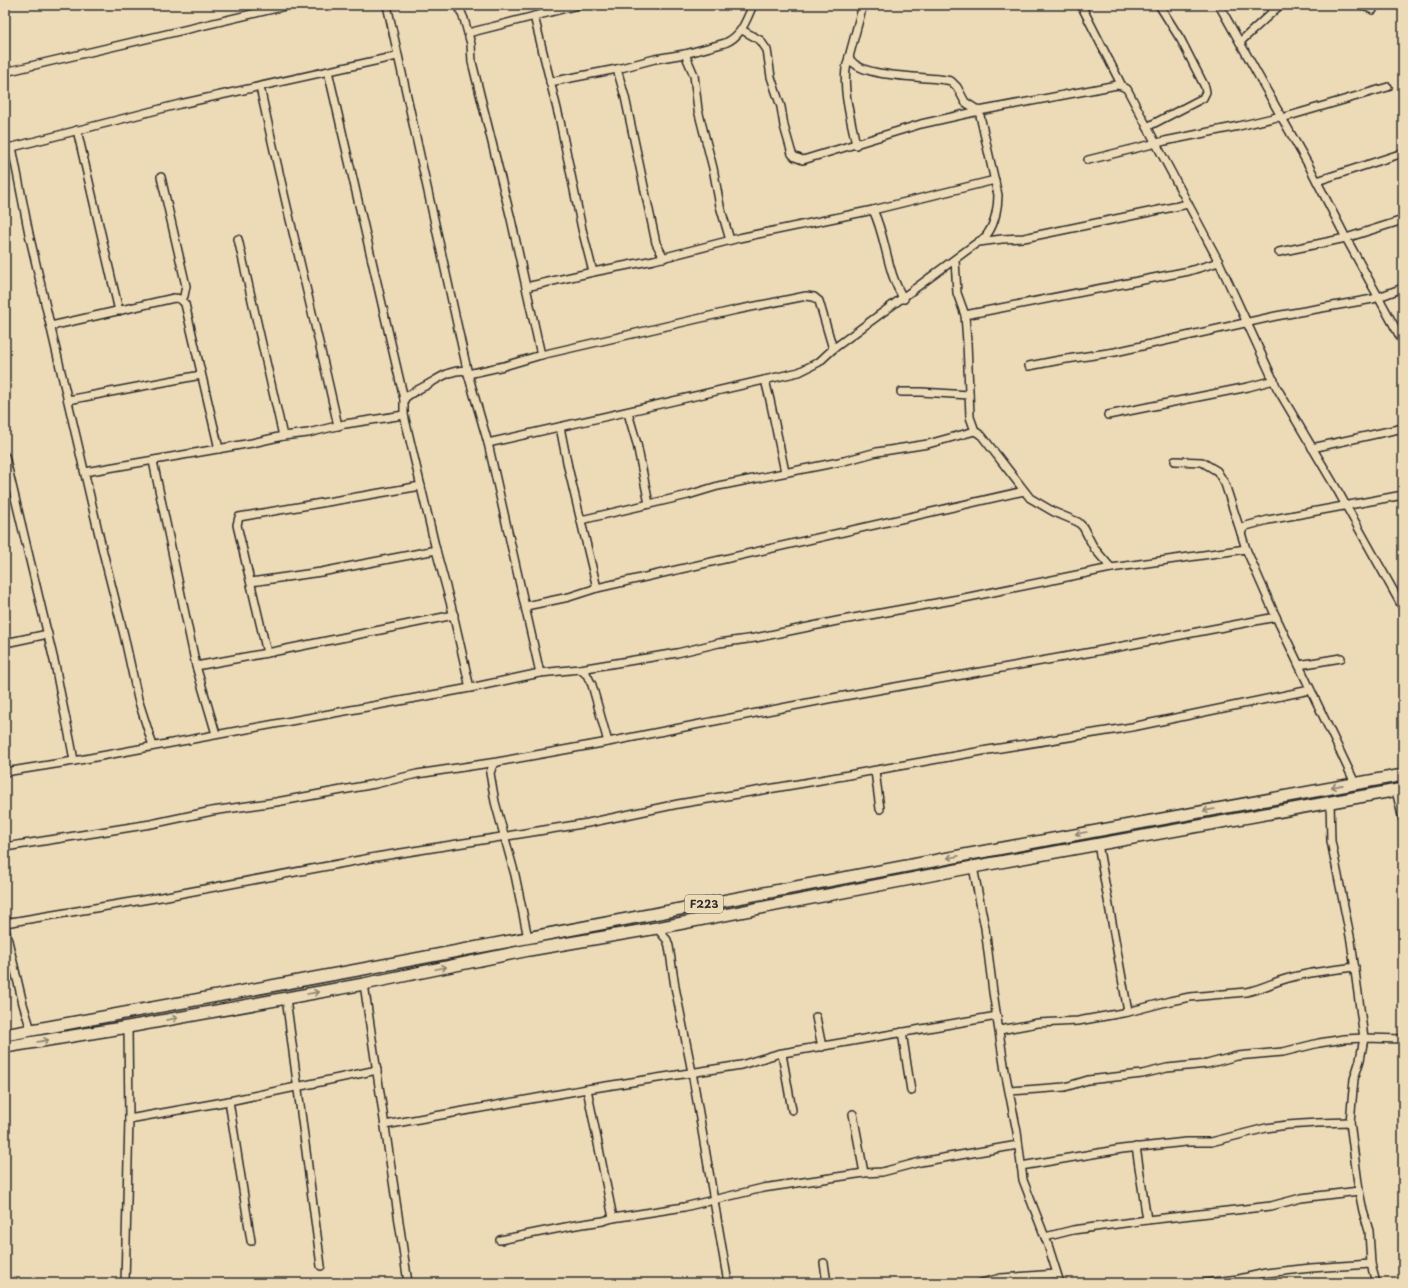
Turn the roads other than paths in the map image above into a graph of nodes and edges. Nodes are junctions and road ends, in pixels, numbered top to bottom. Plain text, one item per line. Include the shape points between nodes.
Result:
1 (290, 5) edge
2 (387, 5) edge
3 (458, 5) edge
4 (578, 5) edge
5 (753, 5) edge
6 (863, 5) edge
7 (1081, 5) edge
8 (1160, 5) edge
9 (1219, 5) edge
10 (1280, 5) edge
11 (1363, 5) edge
12 (1373, 10) dead end
13 (534, 16) junction
14 (742, 30) junction
15 (468, 33) junction
16 (1240, 42) junction
17 (685, 54) junction
18 (397, 56) junction
19 (849, 57) junction
20 (617, 69) junction
21 (328, 71) junction
22 (5, 72) edge
23 (550, 82) junction
24 (1122, 86) junction
25 (260, 87) junction
26 (1388, 87) dead end
27 (979, 111) junction
28 (1282, 118) junction
29 (1147, 126) junction
30 (77, 130) junction
31 (1156, 144) junction
32 (856, 145) junction
33 (8, 148) edge
34 (1403, 153) edge
35 (1088, 160) dead end
36 (161, 177) dead end
37 (995, 180) junction
38 (1317, 181) junction
39 (1188, 204) junction
40 (873, 210) junction
41 (1403, 220) edge
42 (1346, 238) junction
43 (238, 239) dead end
44 (730, 240) junction
45 (978, 242) junction
46 (1279, 252) dead end
47 (664, 258) junction
48 (955, 260) junction
49 (1219, 262) junction
50 (592, 272) junction
51 (526, 287) junction
52 (1403, 288) edge
53 (1378, 297) junction
54 (904, 299) junction
55 (182, 300) junction
56 (119, 311) junction
57 (965, 315) junction
58 (1246, 323) junction
59 (51, 326) junction
60 (1403, 342) edge
61 (833, 349) junction
62 (541, 355) junction
63 (1029, 366) dead end
64 (468, 374) junction
65 (201, 375) junction
66 (764, 380) junction
67 (1274, 380) junction
68 (900, 392) dead end
69 (969, 395) junction
70 (404, 399) junction
71 (68, 400) junction
72 (628, 412) junction
73 (404, 415) junction
74 (1108, 415) dead end
75 (338, 426) junction
76 (560, 427) junction
77 (1403, 428) edge
78 (975, 432) junction
79 (283, 436) junction
80 (488, 443) junction
81 (1312, 448) junction
82 (219, 449) junction
83 (5, 456) edge
84 (1175, 460) dead end
85 (153, 461) junction
86 (85, 472) junction
87 (785, 472) junction
88 (421, 486) junction
89 (1024, 491) junction
90 (1403, 495) edge
91 (649, 504) junction
92 (1346, 506) junction
93 (581, 520) junction
94 (1241, 533) junction
95 (1246, 549) junction
96 (436, 550) junction
97 (1111, 568) junction
98 (251, 582) junction
99 (597, 588) junction
100 (526, 606) junction
101 (1403, 608) edge
102 (454, 614) junction
103 (1276, 617) junction
104 (48, 634) junction
105 (10, 642) dead end
106 (267, 653) junction
107 (1341, 658) dead end
108 (196, 666) junction
109 (1299, 666) junction
110 (580, 669) junction
111 (540, 674) junction
112 (470, 688) junction
113 (1310, 690) junction
114 (216, 734) junction
115 (608, 742) junction
116 (153, 746) junction
117 (74, 761) junction
118 (492, 765) junction
119 (875, 771) junction
120 (5, 772) edge
121 (1403, 775) edge
122 (1355, 783) junction
123 (1400, 789) edge
124 (1330, 802) junction
125 (880, 809) dead end
126 (1403, 820) edge
127 (505, 837) junction
128 (1098, 844) junction
129 (5, 847) edge
130 (973, 867) junction
131 (747, 896) junction
132 (749, 910) junction
133 (5, 923) edge
134 (5, 928) edge
135 (657, 928) junction
136 (528, 938) junction
137 (1355, 967) junction
138 (364, 984) junction
139 (286, 998) junction
140 (1128, 1012) junction
141 (997, 1016) junction
142 (816, 1017) dead end
143 (92, 1020) junction
144 (128, 1027) junction
145 (31, 1030) junction
146 (1000, 1030) junction
147 (95, 1032) junction
148 (902, 1032) junction
149 (5, 1035) edge
150 (1364, 1038) junction
151 (1403, 1039) edge
152 (822, 1047) junction
153 (5, 1048) edge
154 (782, 1054) junction
155 (377, 1070) junction
156 (692, 1072) junction
157 (298, 1087) junction
158 (587, 1089) junction
159 (910, 1090) dead end
160 (1010, 1090) junction
161 (229, 1102) junction
162 (792, 1110) dead end
163 (853, 1114) dead end
164 (129, 1119) junction
165 (1350, 1122) junction
166 (385, 1125) junction
167 (1018, 1146) junction
168 (1136, 1147) junction
169 (1020, 1166) junction
170 (864, 1172) junction
171 (1359, 1191) junction
172 (713, 1199) junction
173 (613, 1218) junction
174 (1147, 1220) junction
175 (1045, 1237) junction
176 (500, 1240) dead end
177 (251, 1241) dead end
178 (824, 1263) dead end
179 (1371, 1264) junction
180 (321, 1266) dead end
181 (1056, 1274) junction
182 (125, 1283) edge
183 (408, 1283) edge
184 (728, 1283) edge
185 (827, 1283) edge
186 (981, 1283) edge
187 (1060, 1283) edge
188 (1205, 1283) edge
189 (1376, 1283) edge

1 - 22 street
2 - 18 street
3 - 15 street
4 - 13 street
5 - 14 street
6 - 19 street
7 - 24 street
8 - 29 street via 1195,66 1206,92 1203,98
9 - 16 street
10 - 16 street
11 - 12 street
13 - 15 street
13 - 23 street
14 - 17 street via 726,43
14 - 32 street via 760,40 767,50 771,77 792,154 803,160
15 - 51 street via 474,69
16 - 28 street
17 - 20 street
17 - 44 street via 694,76 698,110
18 - 21 street
18 - 64 street
19 - 27 street via 852,63 859,67 885,74 951,81 965,102
19 - 32 street via 845,92
20 - 23 street
20 - 47 street via 656,243
21 - 25 street
21 - 70 street
23 - 50 street
24 - 27 street via 1116,85
24 - 29 street via 1127,89
25 - 30 street
25 - 75 street
26 - 28 street
27 - 32 street via 921,124
27 - 37 street
28 - 31 street
28 - 38 street
29 - 31 street
30 - 33 street
30 - 56 street
31 - 35 street
31 - 39 street
33 - 59 street
34 - 38 street
36 - 55 street via 186,286
37 - 40 street
37 - 45 street via 998,204 992,226 988,234
38 - 42 street
39 - 45 street via 1016,240
39 - 49 street
40 - 44 street
40 - 54 street via 892,278
41 - 42 street
42 - 46 street
42 - 53 street
43 - 79 street
44 - 47 street
45 - 48 street
47 - 50 street
48 - 54 street
48 - 57 street via 958,298
49 - 57 street via 1189,271
49 - 58 street
50 - 51 street
51 - 62 street
52 - 53 street
53 - 58 street
53 - 60 street
54 - 61 street
55 - 56 street via 174,298
55 - 65 street
56 - 59 street
57 - 69 street
58 - 63 street via 1115,352
58 - 67 street
59 - 71 street
61 - 62 street via 819,301 806,296
61 - 66 street via 819,362 798,372
62 - 64 street
64 - 70 street via 467,371 463,371 441,376
64 - 80 street
65 - 71 street
65 - 82 street
66 - 72 street
66 - 87 street
67 - 74 street
67 - 81 street
68 - 69 street
69 - 78 street via 970,417
70 - 73 street
71 - 86 street
72 - 76 street
72 - 91 street
73 - 75 street
73 - 88 street
75 - 79 street
76 - 80 street
76 - 93 street
77 - 81 street
78 - 87 street via 928,444
78 - 89 street via 982,436
79 - 82 street
80 - 100 street
81 - 92 street
82 - 85 street
83 - 104 street
84 - 94 street via 1202,462 1217,471 1225,484
85 - 86 street
85 - 108 street
86 - 116 street via 138,699
87 - 91 street
88 - 96 street
88 - 98 street via 239,517 237,524
89 - 97 street via 1042,506 1078,522 1094,548
89 - 99 street
90 - 92 street
91 - 93 street
92 - 94 street via 1268,520 1246,526
92 - 101 street
93 - 99 street
94 - 95 street
95 - 97 street
95 - 103 street
96 - 98 street via 322,572
96 - 102 street
97 - 110 street via 677,653
98 - 106 street
99 - 100 street
100 - 111 street
102 - 106 street
102 - 112 street
103 - 109 street
103 - 115 street
104 - 105 street
104 - 117 street
106 - 108 street
107 - 109 street
108 - 114 street
109 - 113 street
110 - 111 street
110 - 115 street via 592,685
111 - 112 street
112 - 114 street
113 - 119 street via 1132,727
113 - 122 street
114 - 116 street
115 - 118 street
116 - 117 street
117 - 120 street
118 - 127 street via 490,773 495,802
118 - 129 street via 417,774 276,802
119 - 125 street
119 - 127 street via 678,804
121 - 122 main road, F223
122 -> 131 main road, F223
123 - 124 main road, F223
123 - 126 street
124 - 128 main road, F223
124 - 137 street via 1331,841
127 - 133 street via 376,857
127 - 136 street
128 - 130 main road, F223
128 - 140 street
130 - 132 main road, F223
130 - 141 street via 984,922
131 - 132 main road
131 - 136 main road, F223
132 - 135 main road, F223
134 - 145 street
138 -> 135 main road, F223 via 530,950
135 - 156 street via 669,946
136 - 143 main road, F223
137 - 140 street via 1279,981 1254,990 1190,997
137 - 150 street
139 -> 138 main road, F223
138 - 155 street
144 -> 139 main road, F223
139 - 157 street
140 - 146 street
141 - 146 street
141 - 148 street
142 - 152 street
143 - 145 main road, F223
143 - 147 main road
144 - 147 main road, F223
144 - 164 street
145 - 149 main road, F223
146 - 160 street
153 -> 147 main road, F223
148 - 152 street
148 - 159 street
150 - 151 street
150 - 160 street via 1326,1042 1283,1052 1237,1056 1208,1064 1088,1080 1065,1088
150 - 165 street via 1354,1079
152 - 154 street
154 - 156 street via 752,1063
154 - 162 street
155 - 157 street
155 - 166 street
156 - 158 street
156 - 172 street
157 - 161 street
157 - 180 street
158 - 166 street
158 - 173 street
160 - 167 street
161 - 164 street
161 - 177 street
163 - 170 street
164 - 182 street
165 - 168 street via 1287,1125 1211,1142
165 - 171 street
166 - 183 street
167 - 169 street
167 - 170 street via 920,1162 882,1172
168 - 169 street
168 - 174 street
169 - 175 street via 1029,1199
170 - 172 street via 763,1188
171 - 174 street via 1301,1198 1266,1206
171 - 179 street via 1369,1231
172 - 173 street via 684,1207
172 - 184 street
173 - 176 street
174 - 175 street via 1073,1230
175 - 181 street
178 - 185 street
179 - 188 street via 1266,1273
179 - 189 street
181 - 186 street via 1001,1278
181 - 187 street

